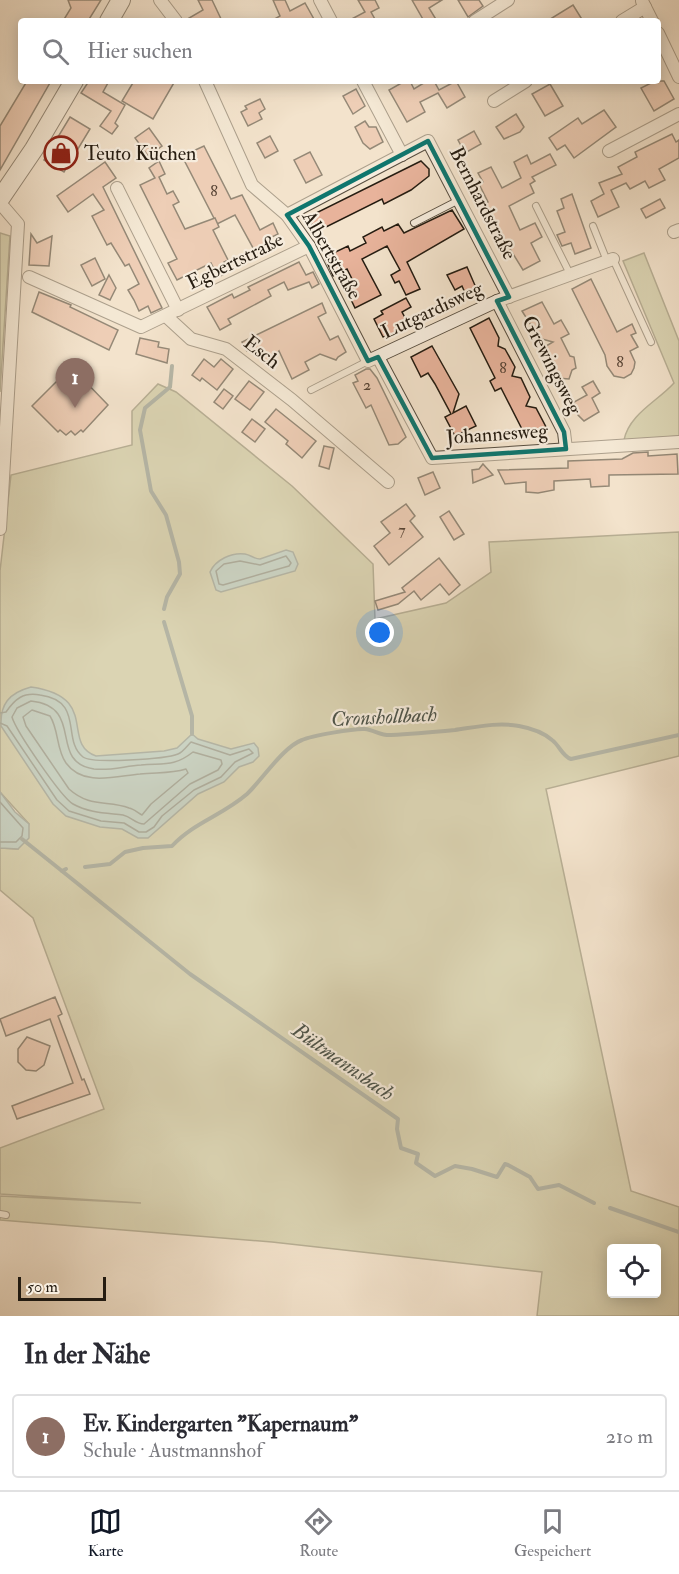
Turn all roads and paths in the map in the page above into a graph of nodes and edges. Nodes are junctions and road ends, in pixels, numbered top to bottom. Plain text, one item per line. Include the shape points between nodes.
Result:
1 (121, 0) edge
2 (160, 0) edge
3 (320, 0) edge
4 (508, 0) edge
5 (643, 3) edge
6 (111, 18) edge
7 (174, 18) edge
8 (329, 18) edge
9 (480, 18) edge
10 (626, 18) edge
11 (650, 18) edge
12 (661, 39) edge
13 (679, 77) edge
14 (72, 84) edge
15 (206, 84) edge
16 (365, 84) edge
17 (521, 84) edge
18 (494, 101) dead end
19 (679, 114) edge
20 (609, 151) dead end
21 (402, 155) junction
22 (117, 188) dead end
23 (460, 200) junction
24 (0, 201) edge
25 (536, 206) dead end
26 (287, 215) junction
27 (414, 223) dead end
28 (593, 226) dead end
29 (309, 246) junction
30 (610, 260) junction
31 (570, 274) junction
32 (29, 277) dead end
33 (503, 299) junction
34 (178, 310) junction
35 (166, 316) junction
36 (651, 342) dead end
37 (373, 359) junction
38 (311, 390) dead end
39 (679, 442) edge
40 (566, 449) junction
41 (388, 482) dead end
42 (0, 529) edge

1 - 6 main road
2 - 7 street
3 - 8 street
4 - 9 street
5 - 10 street
5 - 11 street
12 - 13 street
14 - 24 main road
15 - 26 street, Albertstraße via 252,185
16 - 21 street
17 - 18 street
19 - 20 street
21 - 23 street, Bernhardstraße via 428,141
21 - 26 street, Bernhardstraße
22 - 34 street, Egbertstraße
23 - 27 lane
23 - 33 street, Bernhardstraße
24 - 42 street via 18,224
25 - 31 lane
26 - 29 street, Albertstraße
28 - 30 lane
29 - 34 street, Egbertstraße
29 - 37 street, Albertstraße
30 - 31 street, Lutgardisweg
30 - 36 lane
31 - 33 street, Lutgardisweg
32 - 35 street via 141,327
33 - 37 street, Lutgardisweg
33 - 40 street, Grewingsweg via 564,432
34 - 35 street, Egbertstraße
35 - 41 street, Esch via 191,339 226,349
37 - 38 lane
37 - 40 street, Johannesweg via 432,458
39 - 40 street, Johannesweg

